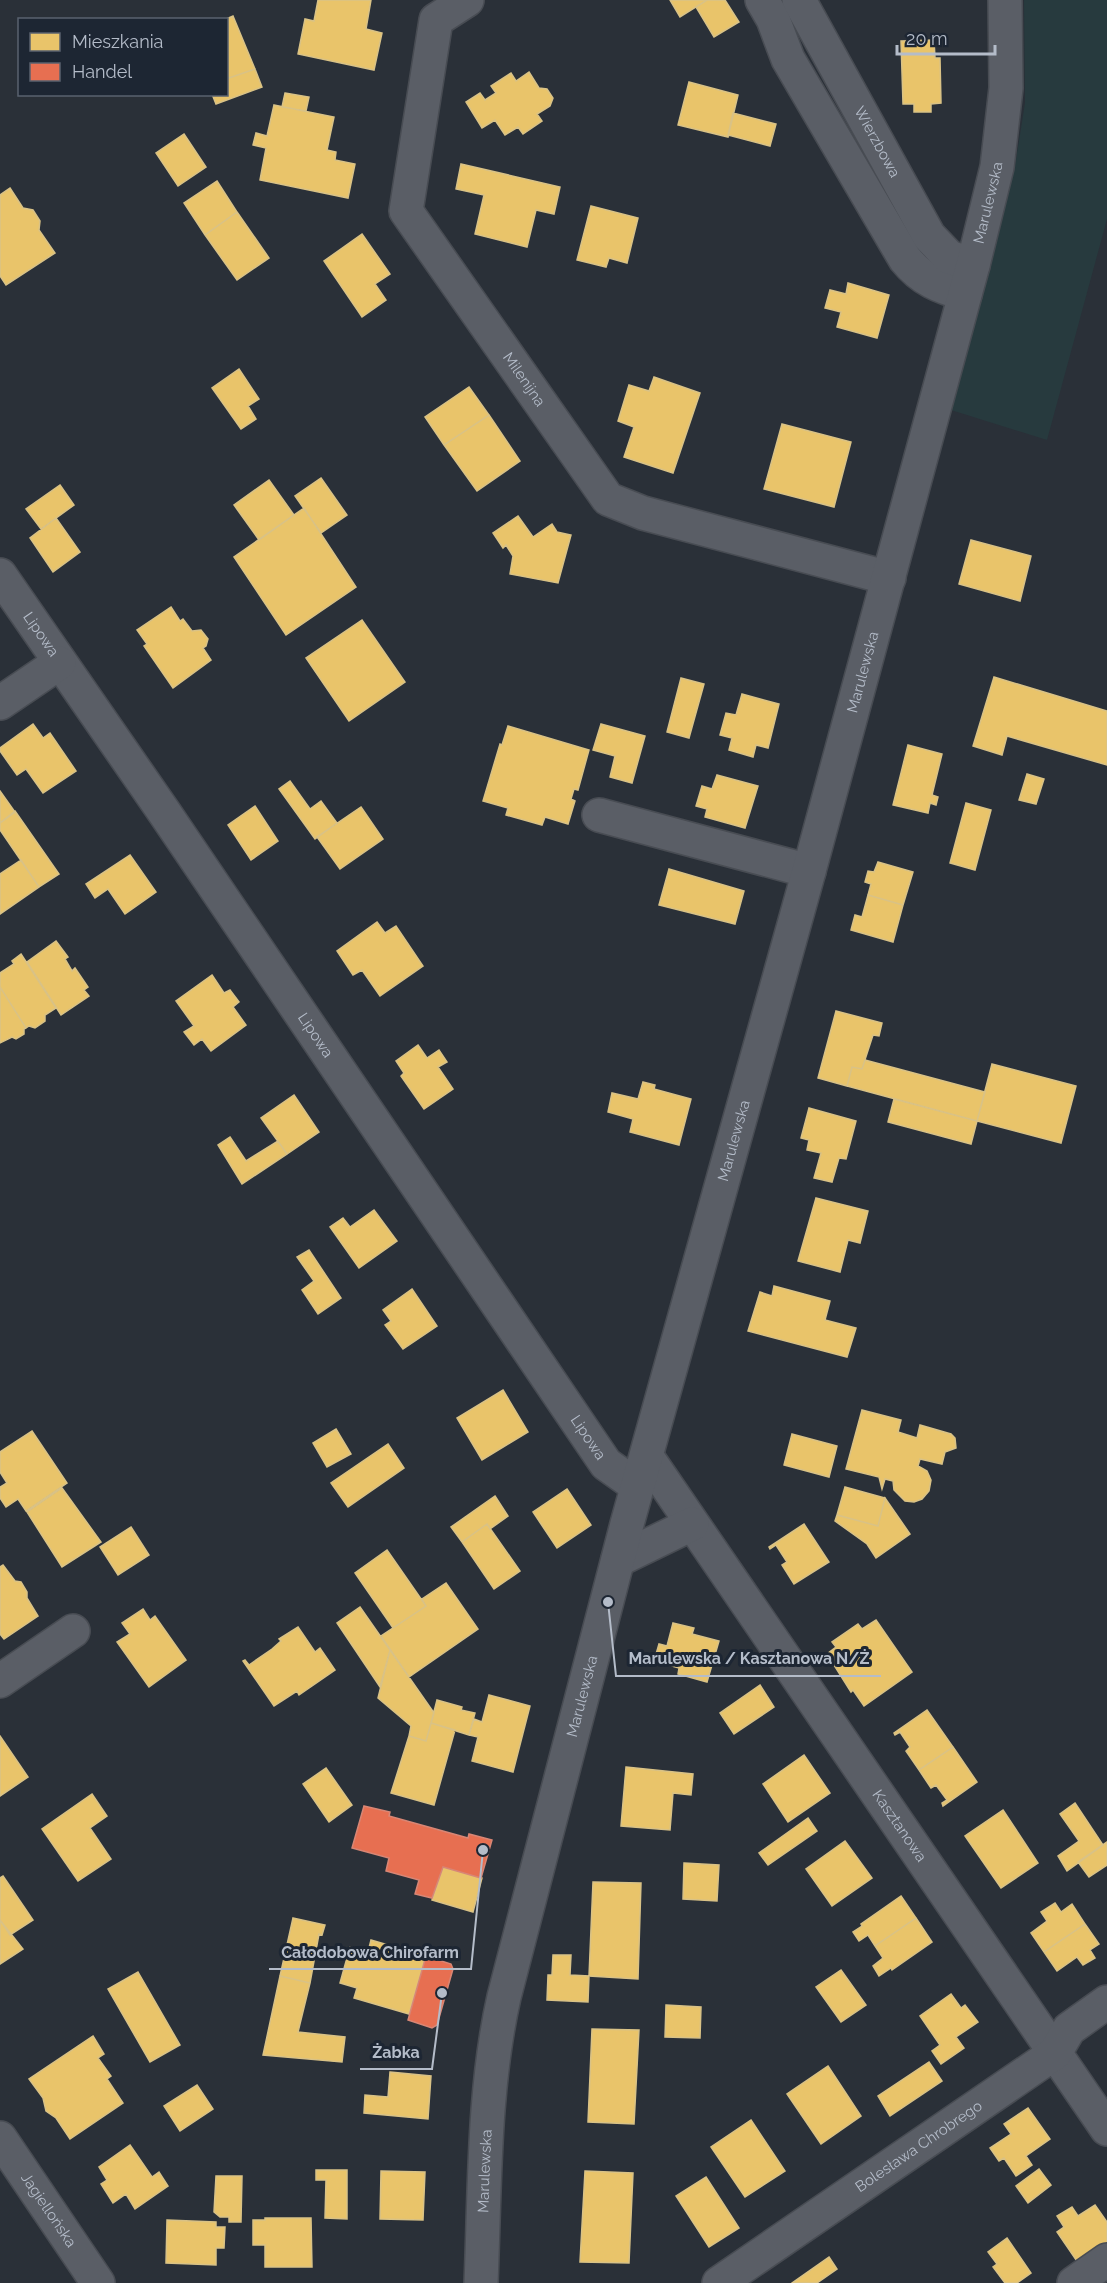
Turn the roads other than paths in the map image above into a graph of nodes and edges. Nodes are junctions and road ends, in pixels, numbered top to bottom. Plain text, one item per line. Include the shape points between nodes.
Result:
1 (467, 0) edge
2 (762, 0) edge
3 (799, 0) edge
4 (1005, 0) edge
5 (969, 280) junction
6 (0, 575) edge
7 (889, 578) junction
8 (59, 663) junction
9 (0, 703) edge
10 (599, 815) dead end
11 (809, 871) junction
12 (642, 1471) junction
13 (692, 1524) junction
14 (618, 1560) junction
15 (73, 1631) dead end
16 (0, 1681) edge
17 (1107, 2002) edge
18 (1055, 2053) junction
19 (1107, 2129) edge
20 (0, 2138) edge
21 (1107, 2260) edge
22 (98, 2283) edge
23 (481, 2283) edge
24 (719, 2283) edge
25 (1074, 2283) edge

1 - 7 street, Milenijna via 436,20 406,211 608,499 643,513
2 - 5 street via 788,59 905,259 939,287
3 - 5 street, Wierzbowa via 929,236
4 - 5 street, Marulewska via 1006,88 1000,144
5 - 7 street, Marulewska
6 - 8 street, Lipowa
7 - 11 street, Marulewska
8 - 9 street
8 - 12 street, Lipowa via 606,1464
10 - 11 street
11 - 12 street, Marulewska
12 - 13 street, Kasztanowa
12 - 14 street, Marulewska
13 - 14 street
13 - 18 street, Kasztanowa
14 - 23 street, Marulewska via 496,2032 490,2077
15 - 16 street
17 - 18 street, Bolesława Chrobrego via 1069,2029
18 - 19 street, Kasztanowa
18 - 24 street, Bolesława Chrobrego
20 - 22 street, Jagiellońska
21 - 25 street

